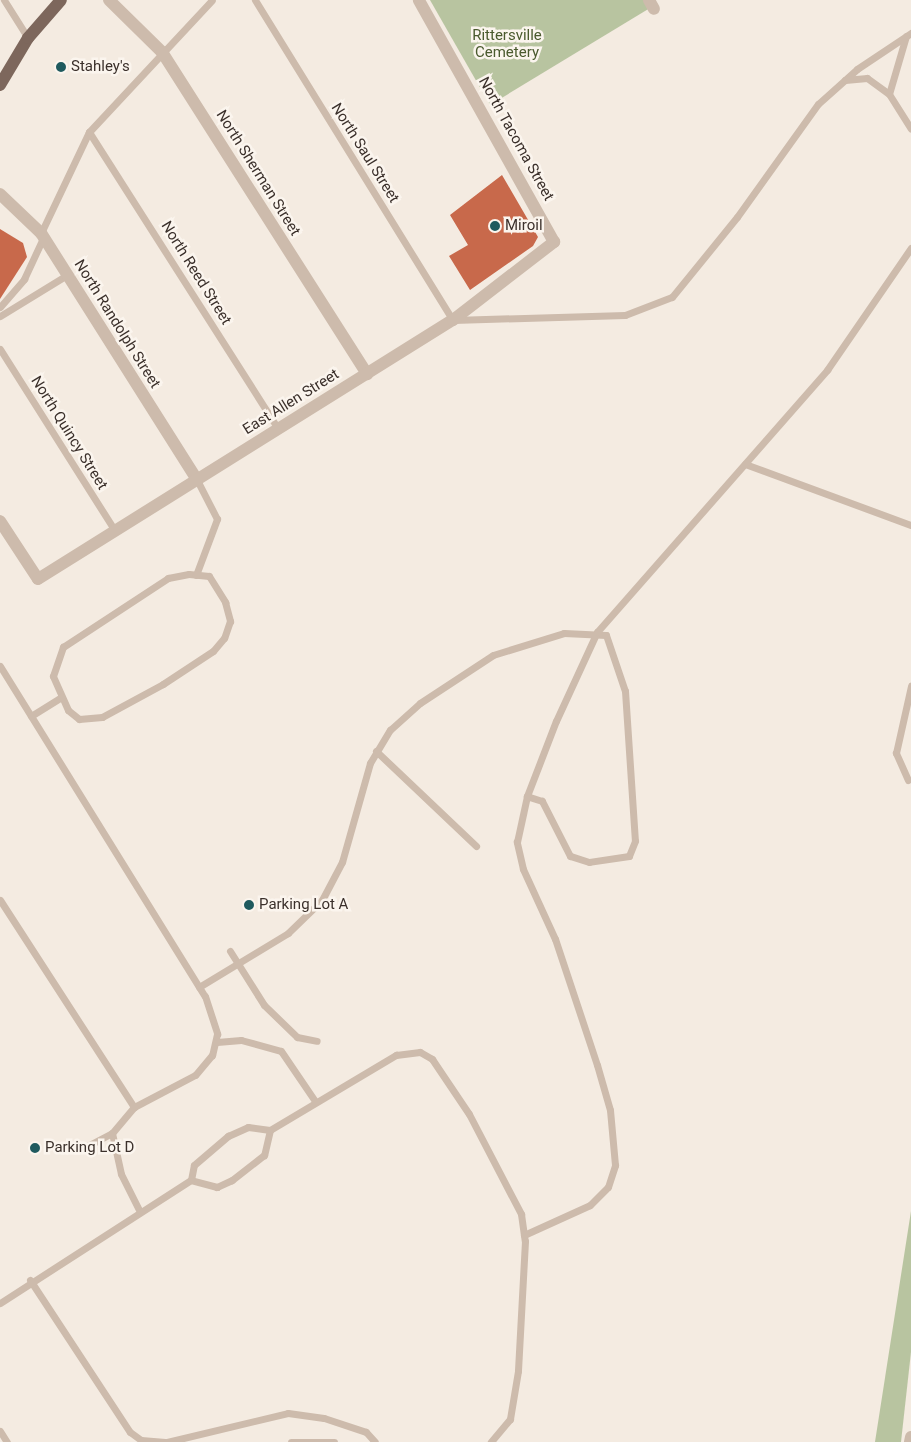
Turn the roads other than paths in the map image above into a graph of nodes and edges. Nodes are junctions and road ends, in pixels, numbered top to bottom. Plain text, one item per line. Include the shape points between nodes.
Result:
1 (4, 0) edge
2 (61, 0) edge
3 (109, 0) edge
4 (212, 0) edge
5 (254, 0) edge
6 (419, 0) edge
7 (909, 34) edge
8 (28, 38) junction
9 (162, 52) junction
10 (844, 80) junction
11 (0, 85) edge
12 (889, 94) junction
13 (911, 128) edge
14 (89, 132) junction
15 (0, 194) edge
16 (42, 235) junction
17 (554, 242) joint
18 (911, 248) edge
19 (68, 275) junction
20 (0, 307) edge
21 (0, 316) edge
22 (452, 320) junction
23 (0, 349) edge
24 (367, 374) junction
25 (278, 429) junction
26 (745, 464) junction
27 (197, 480) junction
28 (0, 521) edge
29 (911, 525) edge
30 (115, 531) junction
31 (196, 575) junction
32 (598, 632) junction
33 (0, 666) edge
34 (911, 686) edge
35 (61, 697) junction
36 (31, 716) junction
37 (376, 751) junction
38 (908, 780) dead end
39 (527, 796) junction
40 (476, 846) dead end
41 (0, 900) edge
42 (230, 951) dead end
43 (237, 964) junction
44 (198, 987) junction
45 (317, 1041) dead end
46 (217, 1042) junction
47 (314, 1101) junction
48 (134, 1107) junction
49 (270, 1130) junction
50 (112, 1133) junction
51 (80, 1150) dead end
52 (191, 1180) junction
53 (139, 1210) junction
54 (524, 1235) junction
55 (30, 1280) junction
56 (0, 1303) edge
57 (0, 1431) edge
58 (911, 1437) edge
59 (496, 1440) edge
60 (7, 1442) edge
61 (166, 1442) edge
62 (291, 1442) edge
63 (334, 1442) edge
64 (375, 1442) edge
65 (910, 1442) edge

1 - 8 lane
2 - 8 main road
3 - 9 street, North Sherman Street
4 - 9 lane
5 - 22 lane, North Saul Street
6 - 17 street, North Tacoma Street
7 - 10 lane
7 - 12 lane
8 - 11 main road
9 - 14 lane
9 - 24 street, North Sherman Street
10 - 12 lane via 867,78
10 - 22 lane via 818,104 737,217 672,297 625,315
12 - 13 lane
14 - 16 lane
14 - 25 lane, North Reed Street
15 - 16 street, North Randolph Street
16 - 19 street, North Randolph Street
16 - 20 lane via 24,279
17 - 22 street, East Allen Street
18 - 26 lane via 827,370
19 - 21 lane
19 - 27 street, North Randolph Street
22 - 24 street, East Allen Street
23 - 30 lane, North Quincy Street
24 - 25 street, East Allen Street
25 - 27 street, East Allen Street
26 - 29 lane
26 - 32 lane
27 - 30 street, East Allen Street
27 - 31 lane via 217,519
28 - 30 street, East Allen Street via 38,579
31 - 35 lane via 168,578 63,647 53,676
31 - 35 lane via 208,576 227,608 230,622 213,651 102,717 78,719
32 - 37 lane via 564,634 493,655 420,703
32 - 39 lane via 572,682
32 - 39 lane via 606,635 614,651 625,691 635,841 629,856 590,862 570,856 542,801
33 - 36 lane
34 - 38 lane via 896,753
35 - 36 lane
36 - 44 lane
37 - 40 lane
37 - 43 lane via 328,891 297,926
39 - 54 lane via 517,842 523,869 572,988 610,1110 616,1143 608,1187 590,1205
41 - 48 lane
42 - 43 lane
43 - 44 lane
43 - 45 lane via 264,1005 297,1037
44 - 46 lane via 212,1010
46 - 47 lane via 241,1040 281,1050
46 - 48 lane via 195,1075
47 - 49 lane
47 - 54 lane via 396,1055 420,1052 432,1059 512,1193
48 - 50 lane
49 - 52 lane via 248,1126 228,1136 194,1165
49 - 52 lane via 264,1154 232,1180 217,1187
50 - 51 lane
50 - 53 lane via 121,1174
52 - 53 lane
53 - 55 lane
54 - 59 lane via 518,1371 510,1419
55 - 56 lane
55 - 61 lane via 130,1432 141,1440
57 - 60 lane
58 - 65 street
61 - 64 lane via 288,1413 324,1418 366,1432
62 - 63 lane

